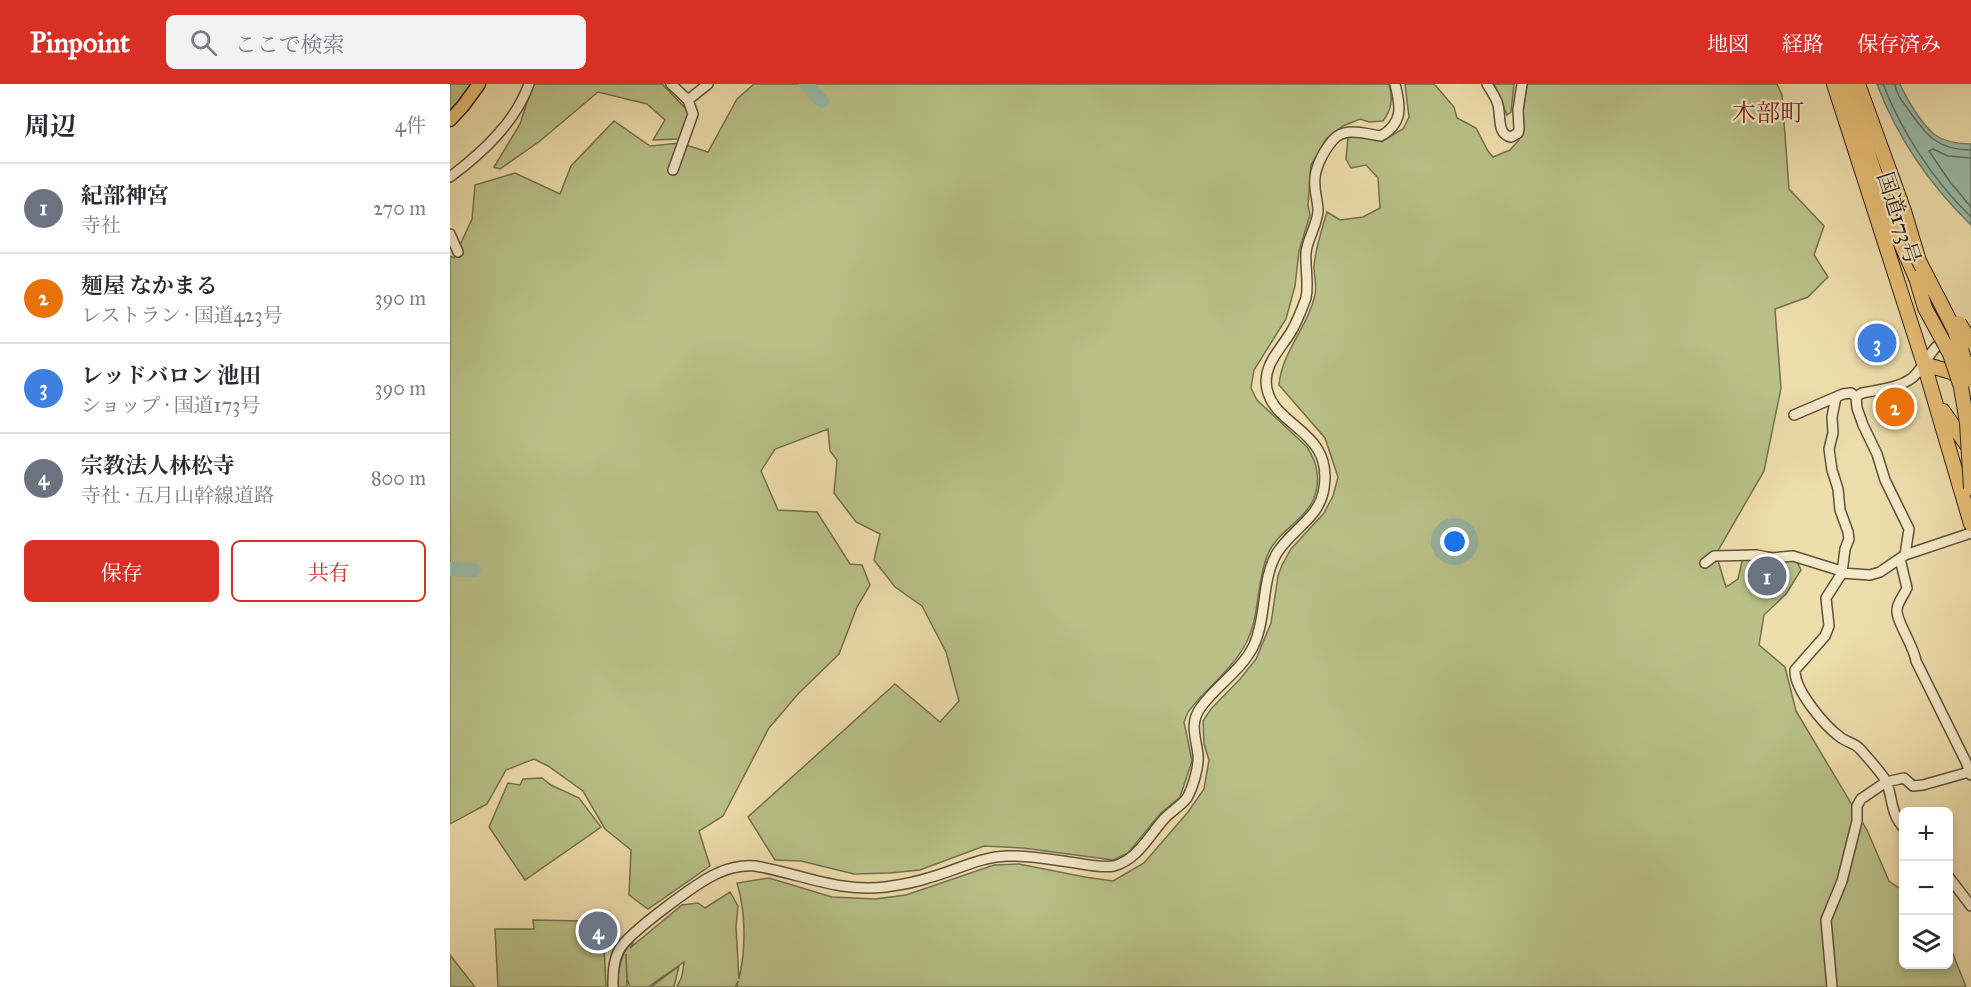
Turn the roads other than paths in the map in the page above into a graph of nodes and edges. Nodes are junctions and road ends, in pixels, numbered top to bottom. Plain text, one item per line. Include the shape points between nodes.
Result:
1 (479, 84) edge
2 (529, 84) edge
3 (671, 84) edge
4 (708, 84) edge
5 (1395, 84) edge
6 (1486, 84) edge
7 (1522, 84) edge
8 (1834, 84) edge
9 (1845, 84) edge
10 (1858, 84) edge
11 (688, 100) junction
12 (450, 120) edge
13 (673, 170) dead end
14 (450, 177) edge
15 (1904, 210) junction
16 (450, 234) edge
17 (458, 252) dead end
18 (1916, 278) junction
19 (1971, 336) edge
20 (1971, 342) edge
21 (1924, 364) junction
22 (1971, 370) edge
23 (1971, 380) edge
24 (1971, 386) edge
25 (1836, 397) junction
26 (1856, 397) junction
27 (1794, 415) dead end
28 (1971, 451) edge
29 (1971, 488) edge
30 (1971, 524) edge
31 (1971, 533) edge
32 (1903, 557) junction
33 (1705, 563) dead end
34 (1842, 573) junction
35 (1970, 771) edge
36 (1886, 782) junction
37 (1899, 823) edge
38 (1953, 883) edge
39 (1971, 906) edge
40 (613, 987) edge
41 (1832, 987) edge

1 - 12 main road
2 - 14 street via 515,113 500,131
3 - 11 street
4 - 11 street
5 - 40 street via 1400,112 1390,131 1381,136 1342,133 1318,165 1318,212 1306,249 1305,298 1292,330 1270,363 1266,386 1272,402 1320,453 1324,488 1314,513 1284,543 1270,567 1254,645 1196,714 1193,733 1198,759 1186,800 1165,817 1130,859 1114,866 1002,856 929,878 864,889 754,866 732,868 710,877 627,940 614,964
6 - 7 street via 1498,104 1502,131 1512,137 1519,129
8 - 21 highway, 国道173号
9 - 18 highway via 1889,216
10 - 15 highway
11 - 13 street via 693,114
15 - 20 highway, bridge via 1936,281
15 - 23 highway, bridge via 1919,261 1955,331
16 - 17 street
18 - 22 highway, bridge
18 - 29 highway, bridge via 1925,308 1950,354 1961,387
19 - 21 street via 1940,342
21 - 22 highway
21 - 24 highway via 1951,372
21 - 26 street via 1907,381
21 - 28 highway via 1942,408
21 - 30 highway
25 - 26 street via 1851,393
25 - 27 street
25 - 34 street via 1829,449 1849,539
26 - 32 street via 1885,480 1909,529
31 - 32 street
32 - 34 street via 1870,575
32 - 35 street via 1907,588 1896,613
33 - 34 street via 1714,556 1793,556
34 - 36 street via 1826,598 1826,636 1799,665 1795,676 1803,694 1828,727 1858,747
35 - 36 street via 1923,785 1913,786 1904,778
36 - 37 street
36 - 41 street via 1857,806 1842,880 1826,920
38 - 39 street

